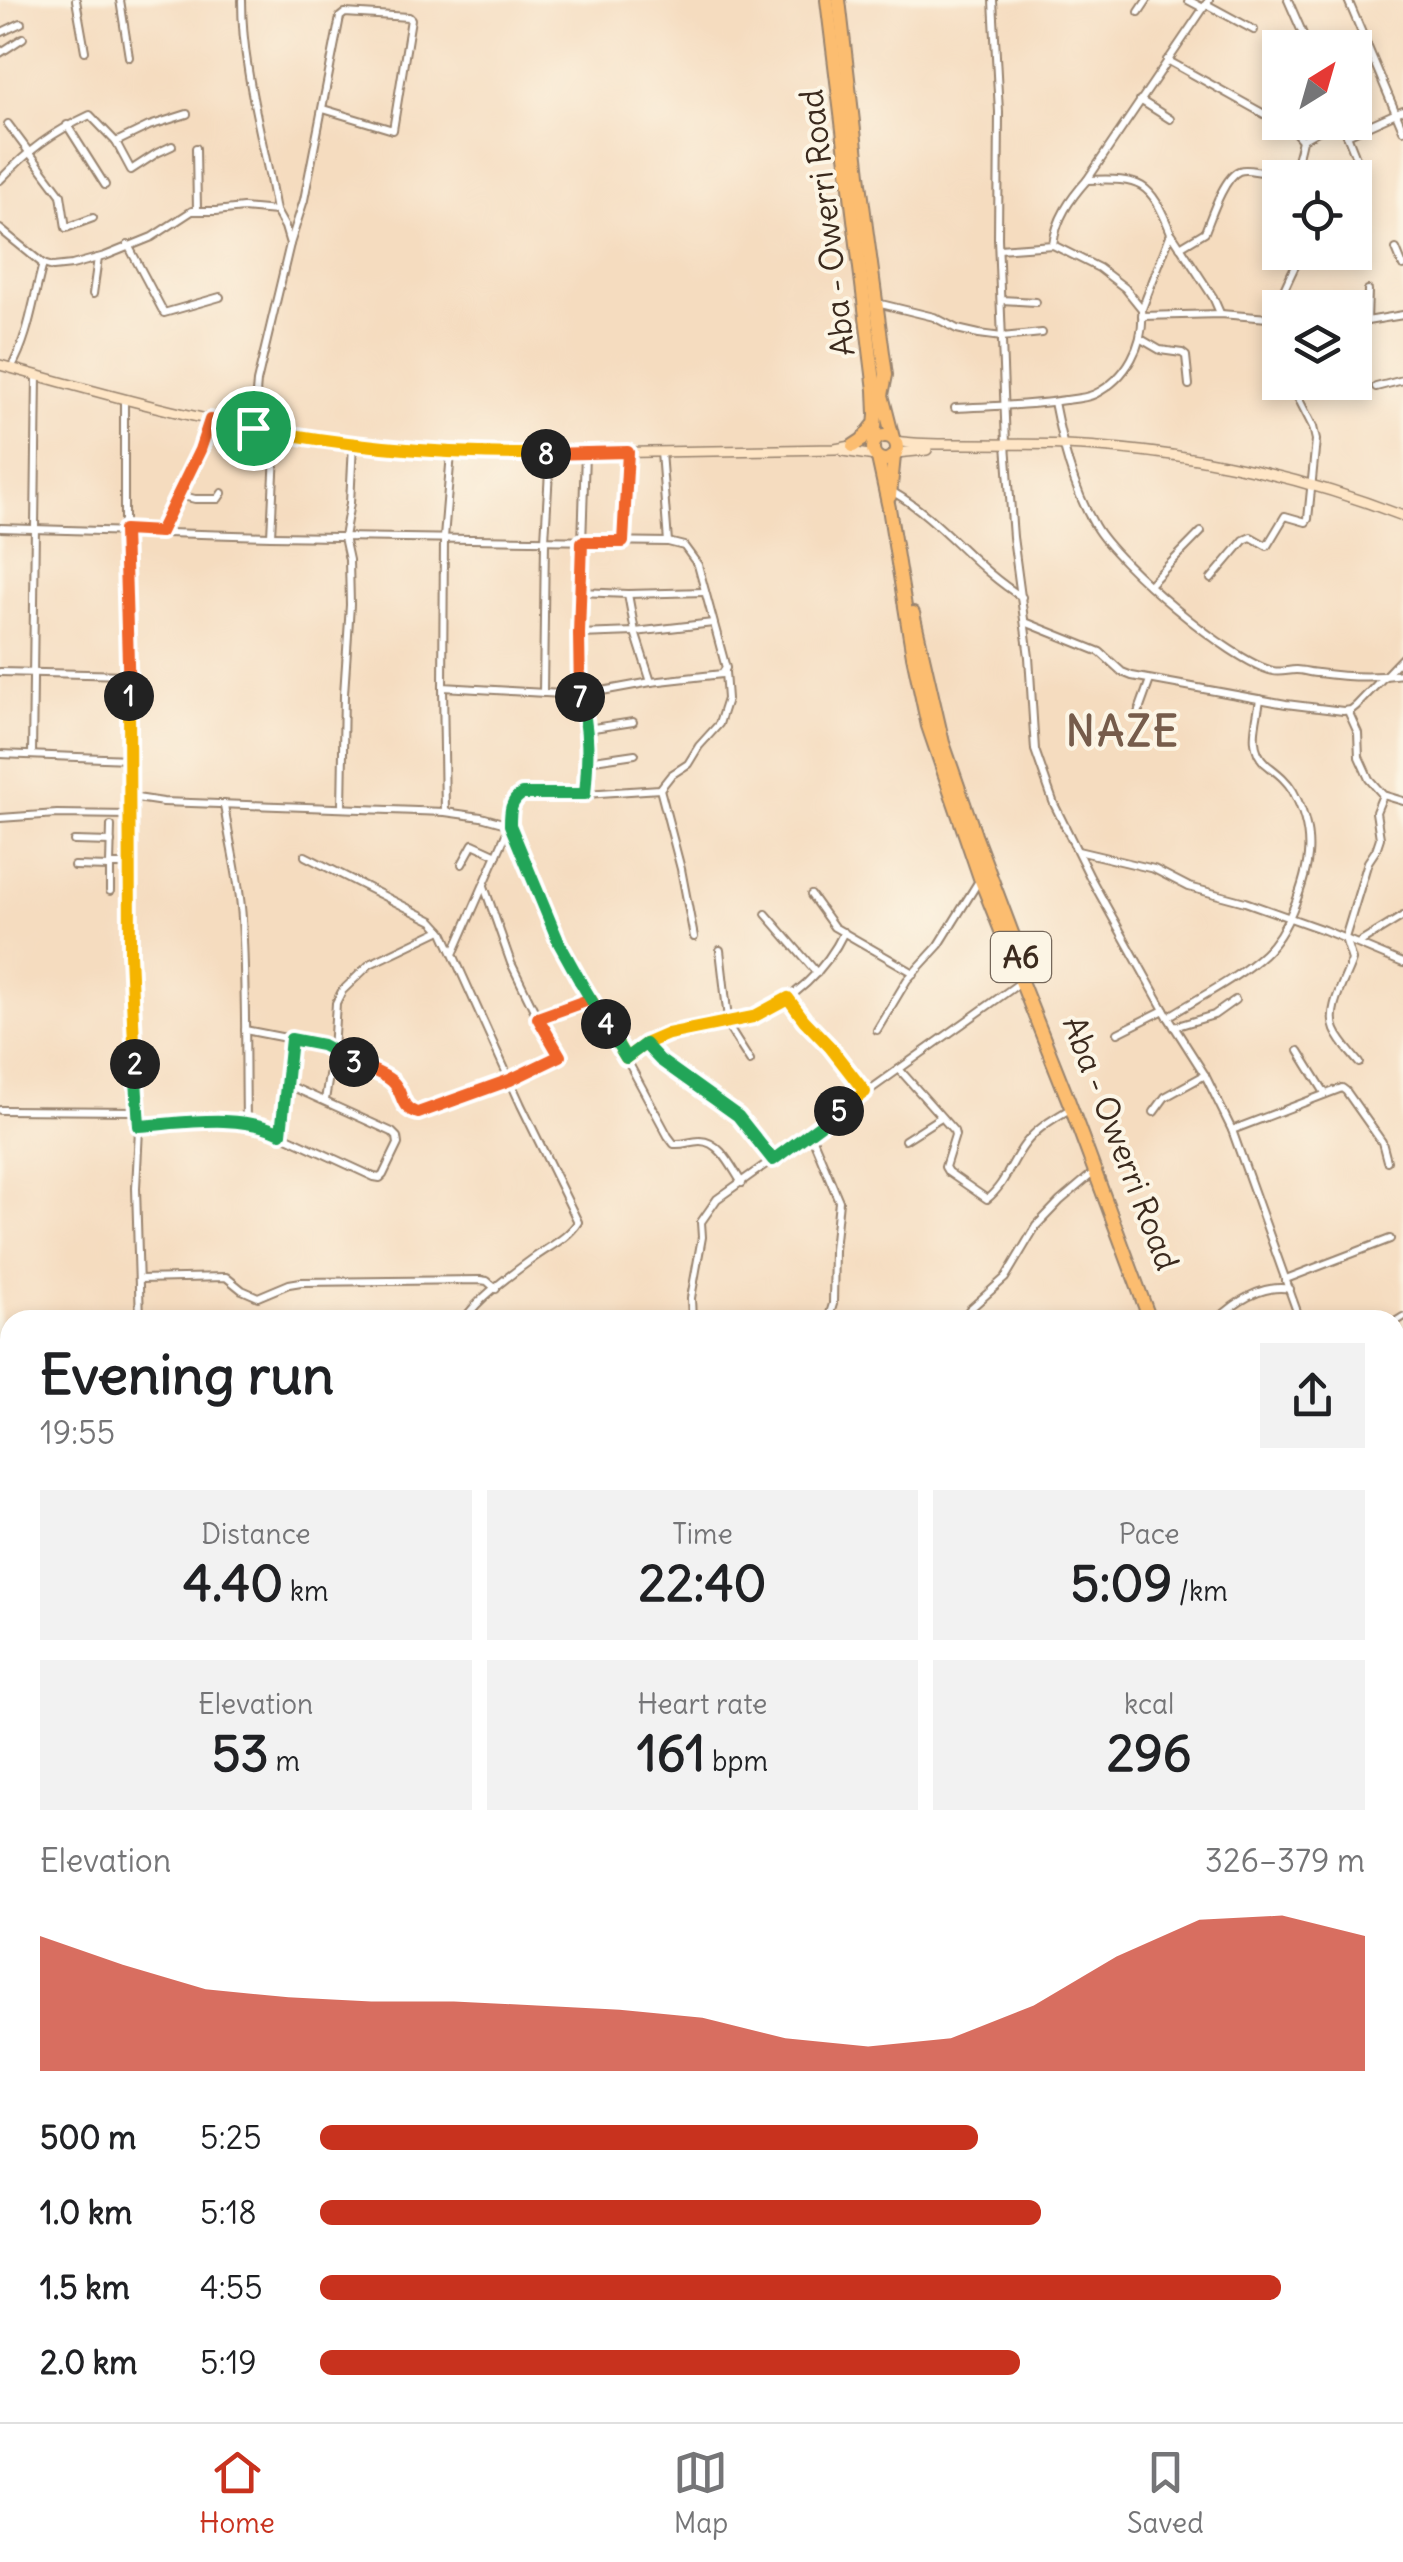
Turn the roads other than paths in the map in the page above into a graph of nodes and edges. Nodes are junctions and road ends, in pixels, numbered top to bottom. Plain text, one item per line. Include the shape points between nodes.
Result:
1 (76, 0) edge
2 (120, 0) edge
3 (242, 0) edge
4 (828, 0) edge
5 (839, 0) edge
6 (993, 0) edge
7 (1145, 0) edge
8 (1188, 0) edge
9 (1288, 0) edge
10 (1348, 0) edge
11 (1206, 4) edge
12 (1138, 12) dead end
13 (22, 24) dead end
14 (1254, 30) dead end
15 (1301, 30) edge
16 (0, 32) edge
17 (23, 38) dead end
18 (85, 51) dead end
19 (0, 53) edge
20 (129, 57) dead end
21 (1167, 60) junction
22 (841, 64) junction
23 (1140, 100) junction
24 (323, 109) junction
25 (1262, 112) edge
26 (1399, 112) edge
27 (187, 114) dead end
28 (1170, 118) dead end
29 (1372, 123) edge
30 (8, 124) dead end
31 (67, 126) junction
32 (1403, 130) edge
33 (1302, 140) edge
34 (116, 142) junction
35 (172, 146) dead end
36 (196, 148) dead end
37 (26, 152) junction
38 (0, 180) edge
39 (1086, 180) junction
40 (104, 185) dead end
41 (197, 210) junction
42 (276, 210) junction
43 (92, 218) dead end
44 (0, 228) edge
45 (1172, 233) junction
46 (290, 244) junction
47 (128, 245) junction
48 (1053, 245) junction
49 (1180, 247) junction
50 (999, 249) junction
51 (1396, 249) dead end
52 (98, 258) junction
53 (43, 264) junction
54 (1403, 266) edge
55 (92, 294) dead end
56 (220, 297) dead end
57 (1001, 300) junction
58 (1036, 302) dead end
59 (877, 303) junction
60 (1142, 312) junction
61 (1220, 314) junction
62 (1403, 315) edge
63 (1262, 318) edge
64 (1372, 320) edge
65 (1042, 333) dead end
66 (1002, 337) junction
67 (1141, 339) junction
68 (0, 364) edge
69 (11, 368) junction
70 (37, 375) junction
71 (1403, 380) edge
72 (1189, 385) dead end
73 (1376, 387) dead end
74 (124, 399) junction
75 (1299, 400) edge
76 (1054, 402) junction
77 (1006, 406) junction
78 (954, 408) dead end
79 (876, 414) junction
80 (210, 420) junction
81 (253, 428) junction
82 (276, 432) junction
83 (353, 444) junction
84 (1006, 444) junction
85 (1065, 445) junction
86 (895, 447) junction
87 (856, 450) junction
88 (628, 452) junction
89 (661, 452) junction
90 (585, 453) junction
91 (876, 453) junction
92 (451, 454) junction
93 (550, 454) junction
94 (1312, 486) junction
95 (892, 492) junction
96 (222, 493) dead end
97 (178, 494) junction
98 (890, 508) junction
99 (1403, 516) edge
100 (0, 528) edge
101 (36, 530) junction
102 (124, 530) junction
103 (160, 532) junction
104 (1200, 532) dead end
105 (271, 536) junction
106 (344, 537) junction
107 (444, 538) junction
108 (545, 540) junction
109 (582, 542) junction
110 (623, 542) junction
111 (668, 542) junction
112 (1210, 579) dead end
113 (1149, 586) junction
114 (901, 588) junction
115 (580, 592) junction
116 (705, 592) junction
117 (628, 594) junction
118 (1022, 597) junction
119 (1026, 622) junction
120 (713, 623) junction
121 (635, 632) junction
122 (579, 634) junction
123 (1403, 657) edge
124 (0, 672) edge
125 (725, 672) junction
126 (34, 673) junction
127 (1403, 674) edge
128 (129, 675) junction
129 (1383, 677) junction
130 (1150, 680) junction
131 (651, 682) junction
132 (443, 687) junction
133 (543, 693) junction
134 (580, 695) junction
135 (1260, 699) junction
136 (1348, 711) junction
137 (633, 722) dead end
138 (1147, 722) dead end
139 (587, 729) junction
140 (0, 754) edge
141 (635, 754) dead end
142 (32, 755) junction
143 (129, 759) junction
144 (588, 761) junction
145 (660, 789) junction
146 (585, 794) junction
147 (1384, 794) junction
148 (130, 797) junction
149 (1403, 800) edge
150 (224, 804) junction
151 (342, 808) junction
152 (446, 812) junction
153 (130, 815) junction
154 (0, 818) edge
155 (510, 825) junction
156 (111, 826) dead end
157 (74, 841) dead end
158 (110, 842) junction
159 (1076, 850) junction
160 (496, 855) junction
161 (304, 856) dead end
162 (462, 864) dead end
163 (130, 865) junction
164 (74, 866) dead end
165 (110, 866) junction
166 (980, 878) junction
167 (484, 886) junction
168 (110, 891) dead end
169 (811, 894) dead end
170 (766, 914) dead end
171 (1403, 916) edge
172 (1289, 918) junction
173 (442, 930) junction
174 (844, 932) junction
175 (694, 937) dead end
176 (1345, 938) junction
177 (1362, 945) junction
178 (720, 950) dead end
179 (454, 954) junction
180 (1352, 960) junction
181 (1403, 963) edge
182 (914, 972) junction
183 (817, 973) junction
184 (1022, 982) junction
185 (788, 998) junction
186 (591, 999) junction
187 (1235, 1000) dead end
188 (1166, 1014) junction
189 (538, 1018) junction
190 (729, 1024) junction
191 (1174, 1027) junction
192 (245, 1030) junction
193 (877, 1030) dead end
194 (1118, 1033) dead end
195 (291, 1039) junction
196 (645, 1044) junction
197 (333, 1051) junction
198 (1299, 1051) dead end
199 (626, 1058) junction
200 (750, 1061) dead end
201 (1359, 1063) dead end
202 (898, 1069) junction
203 (1205, 1075) junction
204 (510, 1080) junction
205 (286, 1084) junction
206 (865, 1092) junction
207 (1326, 1093) junction
208 (325, 1100) junction
209 (1072, 1108) junction
210 (0, 1110) edge
211 (138, 1111) junction
212 (1154, 1112) dead end
213 (941, 1117) junction
214 (246, 1122) junction
215 (139, 1126) junction
216 (1232, 1130) junction
217 (810, 1132) junction
218 (281, 1133) junction
219 (905, 1140) dead end
220 (773, 1160) junction
221 (1388, 1161) dead end
222 (1094, 1172) junction
223 (742, 1183) junction
224 (1390, 1239) dead end
225 (139, 1279) junction
226 (1286, 1279) junction
227 (496, 1289) junction
228 (1290, 1289) junction
229 (140, 1310) edge
230 (472, 1310) edge
231 (692, 1310) edge
232 (831, 1310) edge
233 (969, 1310) edge
234 (1146, 1310) edge
235 (1155, 1310) edge
236 (1229, 1310) edge
237 (1297, 1310) edge
238 (0, 1673) edge
239 (0, 1710) edge

1 - 18 street
2 - 20 street
3 - 42 street via 246,57
4 - 22 highway, Aba - Owerri Road / A6
5 - 22 highway, Aba - Owerri Road / A6
6 - 50 street
7 - 12 street
8 - 11 street
9 - 15 street
10 - 26 street
11 - 14 street
11 - 21 street
13 - 16 street
17 - 19 street
21 - 23 street
21 - 25 street
22 - 59 highway, Aba - Owerri Road / A6
22 - 79 highway, Aba - Owerri Road / A6
23 - 28 street
23 - 39 street
24 - 24 street via 342,15 409,17 394,128
24 - 46 street
26 - 29 street
26 - 32 street
27 - 34 street
30 - 37 street
31 - 34 street via 90,116
31 - 37 street
31 - 40 street
33 - 49 street via 1292,172 1235,173 1204,232
34 - 35 street via 131,170
36 - 41 street
37 - 38 street
37 - 43 street via 61,195 65,227
39 - 45 street via 1136,182 1150,191
39 - 48 street via 1068,202
41 - 42 street
41 - 47 street
42 - 46 street
44 - 53 street
45 - 49 street
45 - 60 street
46 - 81 street via 257,382
47 - 52 street
47 - 56 street via 164,313
48 - 50 street
48 - 60 street via 1099,268
49 - 61 street
50 - 57 street
51 - 54 street
52 - 53 street via 72,266
52 - 55 street
53 - 69 street
57 - 58 street
57 - 66 street
59 - 66 street
59 - 86 highway, Aba - Owerri Road / A6 via 886,375 882,396
60 - 61 street
60 - 67 street
61 - 63 street
62 - 64 street
65 - 66 street
66 - 77 street
67 - 72 street via 1186,356
67 - 76 street via 1127,365 1093,396
68 - 69 main road
69 - 70 main road
70 - 74 main road
70 - 101 street
71 - 73 street
74 - 80 main road
74 - 102 street
75 - 94 street via 1316,440
76 - 77 street
76 - 85 street
77 - 78 street
77 - 84 street
79 - 87 highway
79 - 91 highway, Aba - Owerri Road / A6
80 - 81 main road
80 - 97 street
81 - 82 main road
82 - 83 main road
82 - 105 street
83 - 92 main road
83 - 106 street
84 - 85 main road
84 - 86 main road
84 - 118 street
85 - 94 main road via 1202,459
85 - 113 street via 1097,529
86 - 91 highway via 886,460
86 - 91 highway via 881,436
86 - 95 highway, Aba - Owerri Road / A6
87 - 89 main road
87 - 91 highway
87 - 91 main road
88 - 89 main road
88 - 90 main road
88 - 110 street
89 - 111 street
90 - 93 main road
90 - 109 street
91 - 98 highway, Aba - Owerri Road / A6
92 - 93 main road
92 - 107 street
93 - 108 street
94 - 99 main road
94 - 112 street via 1306,522 1285,516 1267,546 1244,540
95 - 98 highway, Aba - Owerri Road / A6
95 - 118 street
96 - 97 street via 202,500
97 - 103 street
98 - 114 highway, Aba - Owerri Road / A6
100 - 101 street
101 - 102 street
101 - 126 street
102 - 103 street
102 - 128 street
103 - 105 street
104 - 113 street
105 - 106 street
106 - 107 street
106 - 151 street via 350,605
107 - 108 street
107 - 132 street
108 - 109 street
108 - 133 street
109 - 110 street
109 - 115 street
110 - 111 street
111 - 116 street via 692,555
113 - 129 street via 1236,652 1273,671
114 - 166 highway, Aba - Owerri Road / A6 via 928,726
114 - 235 highway, Aba - Owerri Road / A6 via 916,620 943,743 975,835
115 - 117 street
115 - 122 street
116 - 117 street
116 - 120 street
117 - 121 street
118 - 119 street
119 - 130 street
119 - 159 street via 1035,750
120 - 121 street
120 - 125 street
121 - 122 street
121 - 131 street
122 - 134 street
123 - 129 street
124 - 126 street
125 - 131 street
125 - 145 street via 726,699 714,733
126 - 128 street
126 - 142 street
127 - 129 street
128 - 143 street
129 - 136 street
130 - 135 street
130 - 138 street via 1137,716
131 - 134 street
132 - 133 street
132 - 152 street
133 - 134 street
134 - 139 street
135 - 136 street
135 - 172 street via 1255,750 1287,781 1307,827 1308,868
136 - 147 street via 1359,757
137 - 139 street
139 - 144 street
140 - 142 street
141 - 144 street
142 - 143 street
143 - 148 street
144 - 146 street
145 - 146 street
145 - 175 street
146 - 155 street via 522,794 510,808
147 - 149 street
147 - 176 street via 1376,812 1380,838
148 - 150 street
148 - 153 street
150 - 151 street
150 - 192 street via 242,918
151 - 152 street
152 - 155 street
153 - 154 street
153 - 163 street
155 - 160 street
155 - 186 street via 559,943
156 - 158 street
157 - 158 street
158 - 165 street
159 - 172 street via 1138,863 1189,887
159 - 188 street
160 - 162 street via 474,844
160 - 167 street
161 - 173 street
163 - 165 street
163 - 211 street
164 - 165 street
165 - 168 street
166 - 182 street
166 - 184 highway, Aba - Owerri Road / A6
167 - 179 street
167 - 189 street
169 - 174 street
170 - 183 street
171 - 177 street
172 - 176 street
172 - 188 street via 1262,956
173 - 179 street
173 - 197 street via 370,964 342,990
174 - 182 street
174 - 183 street
176 - 177 street
176 - 180 street
177 - 180 street
177 - 181 street
178 - 190 street
179 - 204 street
180 - 201 street via 1333,1025
182 - 193 street
183 - 185 street
184 - 202 street
184 - 209 highway, Aba - Owerri Road / A6
185 - 190 street
185 - 206 street
186 - 189 street
186 - 199 street
187 - 191 street via 1214,1015
188 - 191 street
188 - 194 street
189 - 204 street via 560,1056
190 - 196 street
190 - 200 street
191 - 203 street
192 - 195 street
192 - 214 street
195 - 197 street
195 - 205 street
196 - 199 street
196 - 220 street via 738,1116
197 - 204 street via 391,1080 404,1104 418,1113
197 - 208 street
198 - 207 street
199 - 223 street via 674,1144 710,1143
202 - 206 street
202 - 213 street
203 - 212 street via 1164,1097
203 - 216 street
204 - 227 street via 578,1222
205 - 208 street
205 - 218 street
206 - 217 street
207 - 216 street
207 - 221 street via 1346,1091
208 - 218 street via 397,1137 380,1178
209 - 213 street via 1036,1131 987,1200 945,1167 955,1135
209 - 222 highway, Aba - Owerri Road / A6
210 - 211 street
211 - 215 street
213 - 219 street
214 - 215 street
214 - 218 street
215 - 225 street
216 - 226 street
217 - 220 street
217 - 232 street via 839,1201
220 - 223 street
222 - 233 street via 1036,1226 1005,1278
222 - 234 highway, Aba - Owerri Road / A6
223 - 231 street via 717,1199 702,1222
224 - 226 street
225 - 227 street via 226,1277 258,1297 289,1284 328,1280 487,1280
225 - 229 street
226 - 228 street
227 - 230 street
228 - 236 street via 1273,1288
228 - 237 street
238 - 239 street

